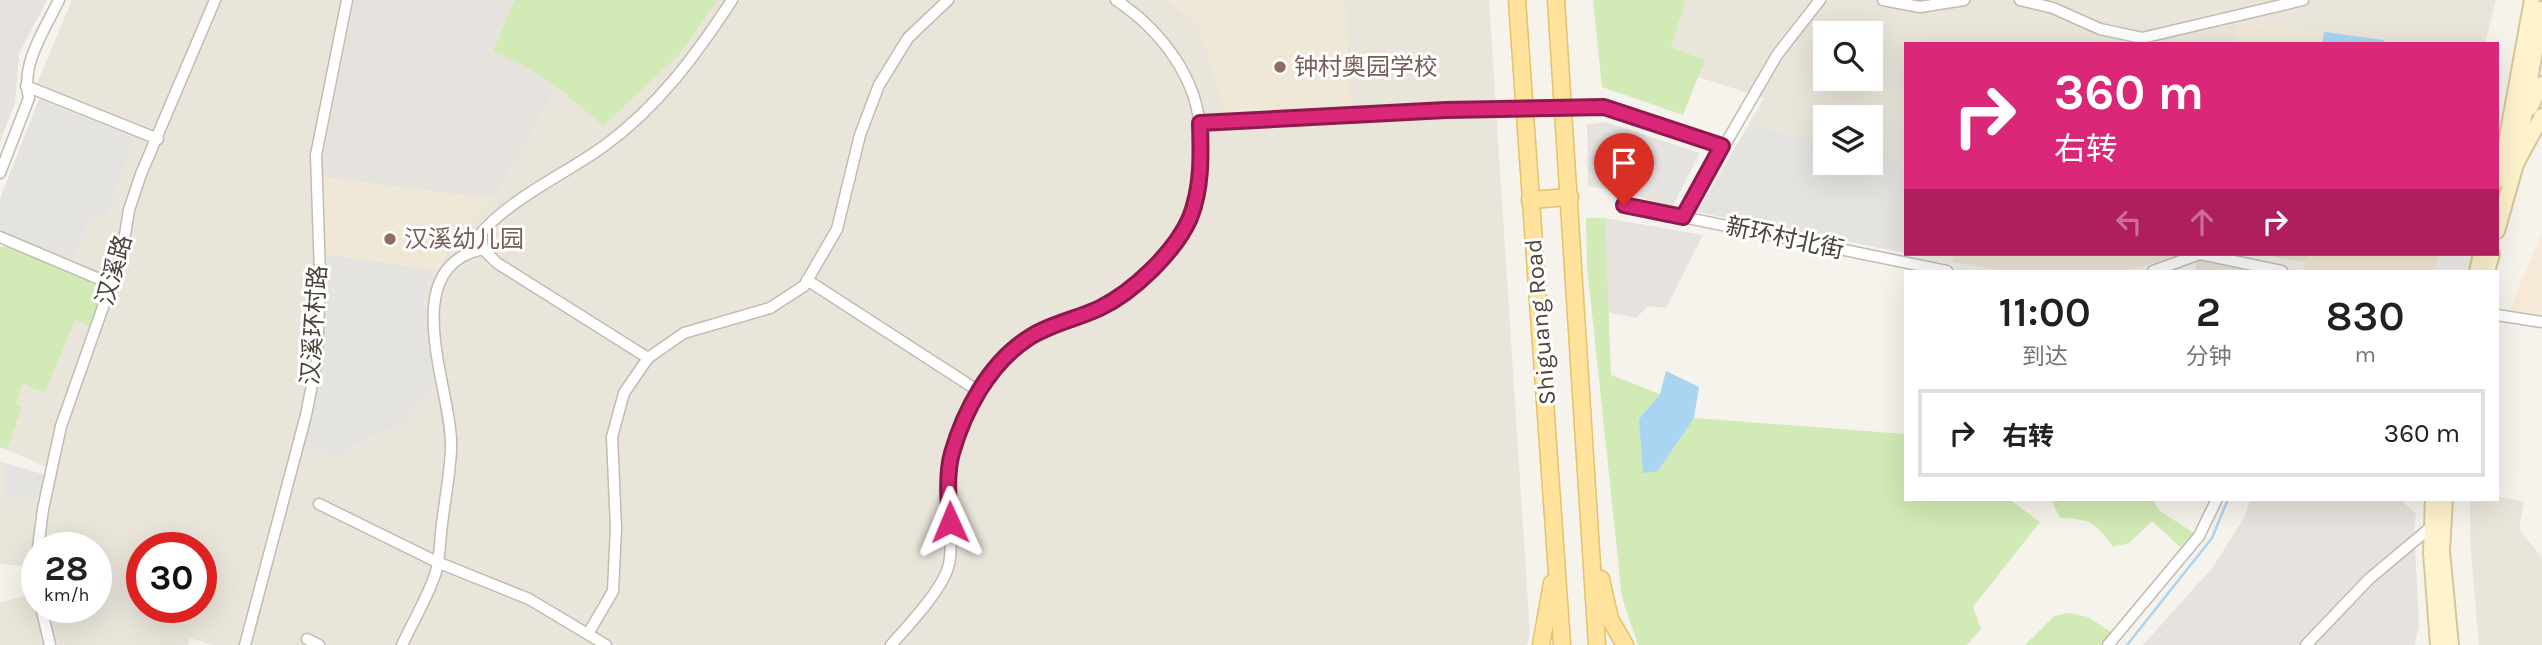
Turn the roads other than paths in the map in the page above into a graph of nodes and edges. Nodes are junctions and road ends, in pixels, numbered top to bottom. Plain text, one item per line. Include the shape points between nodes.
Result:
1 (59, 0) edge
2 (215, 0) edge
3 (347, 0) edge
4 (732, 0) edge
5 (948, 0) edge
6 (1517, 0) edge
7 (1556, 0) edge
8 (1820, 0) edge
9 (1884, 0) edge
10 (1964, 0) edge
11 (2020, 0) edge
12 (2303, 0) edge
13 (2532, 0) edge
14 (1119, 1) edge
15 (2542, 9) edge
16 (2534, 80) edge
17 (26, 86) junction
18 (1564, 106) junction
19 (1523, 108) junction
20 (2542, 116) edge
21 (1200, 123) junction
22 (158, 139) junction
23 (1722, 146) junction
24 (2510, 161) junction
25 (0, 173) edge
26 (2499, 178) edge
27 (1570, 197) junction
28 (1530, 200) junction
29 (1624, 205) dead end
30 (1683, 217) junction
31 (2499, 220) edge
32 (0, 237) edge
33 (483, 249) junction
34 (2196, 256) edge
35 (2210, 256) edge
36 (2167, 269) edge
37 (1942, 270) edge
38 (2277, 270) edge
39 (807, 280) junction
40 (111, 284) junction
41 (2499, 315) edge
42 (2542, 322) edge
43 (648, 358) junction
44 (979, 392) junction
45 (2216, 501) edge
46 (2433, 501) edge
47 (2445, 501) edge
48 (319, 504) dead end
49 (2431, 527) junction
50 (40, 532) edge
51 (1591, 536) junction
52 (1557, 553) junction
53 (437, 562) junction
54 (45, 623) edge
55 (588, 634) junction
56 (307, 639) dead end
57 (50, 645) edge
58 (245, 645) edge
59 (319, 645) edge
60 (402, 645) edge
61 (607, 645) edge
62 (891, 645) edge
63 (1541, 645) edge
64 (1562, 645) edge
65 (1597, 645) edge
66 (1625, 645) edge
67 (2108, 645) edge
68 (2305, 645) edge
69 (2438, 645) edge
70 (2451, 645) edge

1 - 17 street via 31,58
2 - 22 street, 汉溪路
3 - 58 street, 汉溪环村路 via 316,155 317,360
4 - 33 street via 692,61 658,97 607,144 499,213 481,233
5 - 39 street via 908,38 879,85 860,135 837,229
6 - 19 main road, Shiguang Road
7 - 18 main road, Shiguang Road
8 - 23 street via 1777,55
9 - 10 street via 1920,7
11 - 12 street via 2053,8 2100,29 2142,38
13 - 16 main road
14 - 21 street via 1153,30 1181,68
15 - 16 main road
16 - 24 main road
16 - 24 main road
17 - 22 street
17 - 25 street via 29,98
18 - 19 street
18 - 23 street via 1604,107
18 - 27 main road, Shiguang Road
19 - 21 street
19 - 28 main road, Shiguang Road
20 - 24 main road
21 - 44 street via 1201,169 1189,219 1167,252 1140,282 1102,307 1027,338 994,368
22 - 40 street, 汉溪路 via 129,209
23 - 30 street
24 - 26 main road
24 - 31 main road
27 - 28 main road
27 - 51 main road, Shiguang Road
28 - 52 main road, Shiguang Road
29 - 30 street, 新环村北街
30 - 37 street, 新环村北街
32 - 40 street
33 - 43 street via 497,263
33 - 53 street via 460,257 447,272 433,310 452,447
34 - 36 street
35 - 38 street
39 - 43 street via 770,308 684,332
39 - 44 street
40 - 50 street, 汉溪路 via 61,426
41 - 42 street
43 - 55 street via 624,393 612,437 613,591
44 - 62 street via 951,455 949,566 930,598
45 - 67 street via 2199,536
46 - 49 main road
47 - 70 main road via 2442,551
48 - 53 street
49 - 68 street via 2369,579
49 - 69 main road
51 - 65 main road, Shiguang Road
51 - 66 main road via 1610,619
52 - 63 main road
52 - 64 main road, Shiguang Road
53 - 55 street via 530,599
53 - 60 street
54 - 57 street
55 - 61 street
56 - 59 street

